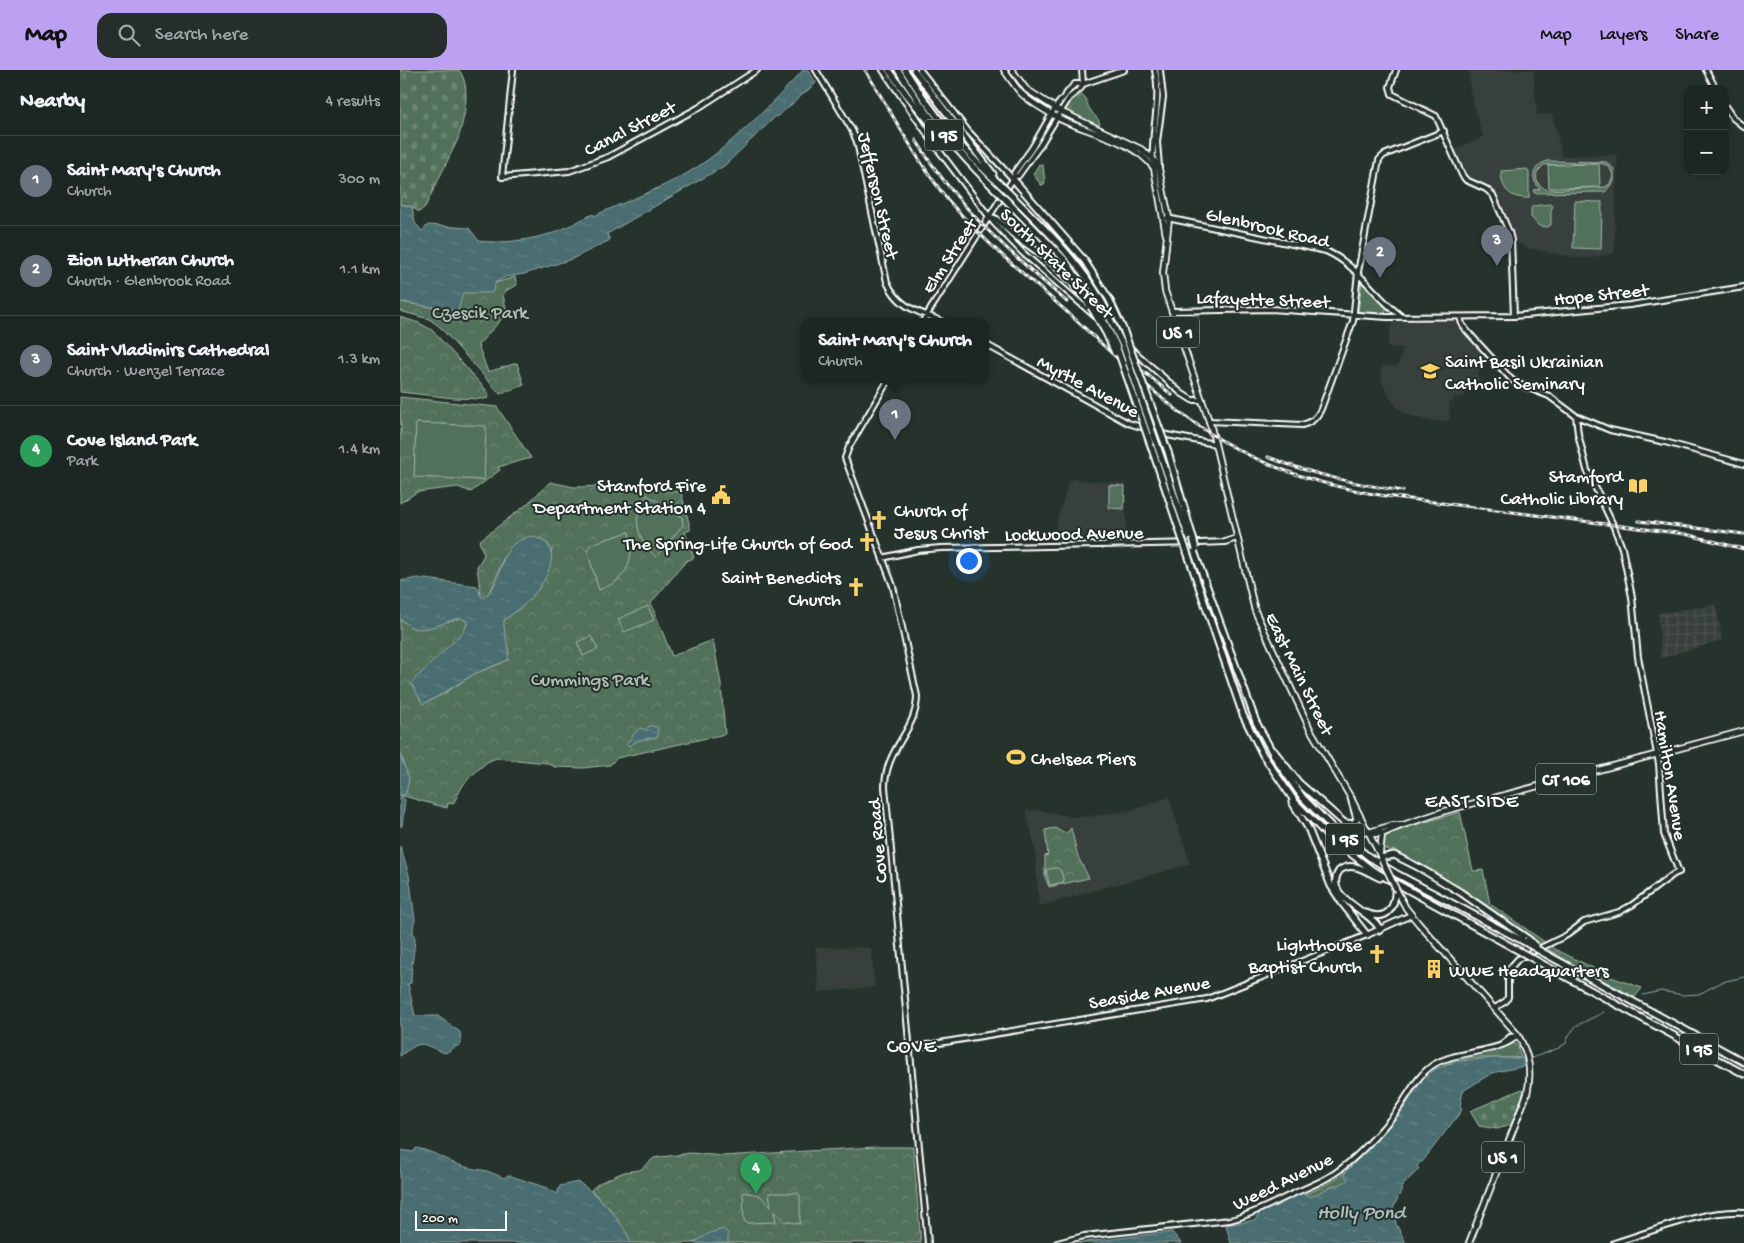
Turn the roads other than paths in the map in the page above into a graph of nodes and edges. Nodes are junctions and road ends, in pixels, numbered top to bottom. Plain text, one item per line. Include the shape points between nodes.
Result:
1 (513, 70) edge
2 (757, 70) edge
3 (816, 70) edge
4 (883, 70) edge
5 (890, 70) edge
6 (898, 70) edge
7 (905, 70) edge
8 (914, 70) edge
9 (920, 70) edge
10 (1004, 70) edge
11 (1012, 70) edge
12 (1082, 70) edge
13 (1124, 70) edge
14 (1155, 70) edge
15 (1160, 70) edge
16 (1396, 70) edge
17 (1706, 70) edge
18 (1083, 84) junction
19 (1714, 85) edge
20 (1055, 108) junction
21 (1060, 111) junction
22 (1729, 112) edge
23 (1052, 114) junction
24 (1057, 117) junction
25 (1744, 127) edge
26 (1444, 131) junction
27 (957, 150) junction
28 (1153, 158) junction
29 (1157, 168) junction
30 (1014, 177) junction
31 (1002, 186) junction
32 (990, 217) junction
33 (1166, 218) junction
34 (1358, 272) junction
35 (1744, 287) edge
36 (1097, 305) junction
37 (1172, 311) junction
38 (1354, 315) junction
39 (926, 316) junction
40 (1401, 316) junction
41 (1460, 316) junction
42 (1514, 316) junction
43 (932, 318) edge
44 (989, 346) edge
45 (887, 383) edge
46 (1202, 400) junction
47 (1576, 416) junction
48 (1209, 422) junction
49 (1215, 444) junction
50 (1744, 464) edge
51 (1177, 492) junction
52 (1237, 538) junction
53 (882, 558) junction
54 (1744, 731) edge
55 (1260, 732) junction
56 (1658, 754) junction
57 (1282, 784) junction
58 (1351, 798) junction
59 (1331, 811) junction
60 (1394, 827) junction
61 (1369, 832) junction
62 (1382, 834) junction
63 (1381, 858) junction
64 (1396, 889) junction
65 (1437, 906) junction
66 (1355, 907) junction
67 (1411, 915) junction
68 (1380, 930) junction
69 (1367, 935) junction
70 (1525, 940) junction
71 (1495, 1008) junction
72 (1518, 1035) junction
73 (909, 1048) junction
74 (1744, 1062) edge
75 (1744, 1074) edge
76 (1744, 1212) edge
77 (928, 1243) edge
78 (1057, 1243) edge
79 (1469, 1243) edge
80 (1614, 1243) edge

1 - 2 street, Canal Street via 502,176 569,171 608,157 698,108
3 - 39 street, Jefferson Street via 857,142 886,282 899,300
4 - 32 street, South State Street
5 - 27 highway via 918,110
6 - 27 highway, I 95 via 921,106
7 - 31 highway, I 95 via 953,136
8 - 31 highway
9 - 30 street via 961,122
10 - 23 main road via 1021,93
11 - 20 main road, US 1 via 1026,89
12 - 18 street
13 - 18 street
14 - 28 street via 1158,98
15 - 29 street via 1163,97
16 - 26 street via 1390,87 1392,94 1433,114
17 - 19 street
18 - 20 street via 1075,84
18 - 21 street
20 - 21 main road, US 1
20 - 23 street
21 - 24 street
21 - 28 main road, East Main Street / US 1 via 1141,149
22 - 25 street
23 - 24 main road
23 - 30 street
24 - 29 main road via 1140,153
24 - 30 street via 1039,147
26 - 34 street via 1384,155 1379,160
26 - 42 street via 1462,175 1493,195 1510,237
27 - 36 highway, I 95, bridge via 1057,250
28 - 29 main road, East Main Street / US 1
29 - 33 main road, East Main Street / US 1
30 - 32 street, Elm Street
30 - 51 highway, bridge via 1084,260 1109,299 1168,452
31 - 36 highway, I 95, bridge via 1064,249 1085,276
32 - 36 highway via 996,218 1059,268
32 - 39 street, Elm Street
32 - 46 street, South State Street via 1015,245 1184,396
33 - 34 street, Glenbrook Road via 1325,250
33 - 37 main road, East Main Street / US 1 via 1163,278
34 - 38 street
34 - 40 street, Glenbrook Road
35 - 42 street, Hope Street via 1644,303
36 - 51 highway, I 95, bridge via 1123,346 1170,482
36 - 57 highway, I 95, bridge via 1135,399 1243,715
37 - 38 street, Lafayette Street via 1271,310
37 - 46 main road, East Main Street / US 1
38 - 40 street, Lafayette Street
38 - 48 street via 1338,365 1315,419 1302,425
39 - 43 street
40 - 41 street
41 - 42 street, Hope Street
41 - 47 street via 1467,331 1512,380 1549,396
44 - 49 street, Myrtle Avenue via 1128,423 1167,435
45 - 53 street, Cove Road via 846,454 846,466
46 - 48 main road, East Main Street / US 1
47 - 50 street via 1610,430
47 - 56 street, Hamilton Avenue via 1587,470 1622,548 1632,597 1638,657
48 - 49 main road, East Main Street / US 1
49 - 52 main road, East Main Street / US 1
51 - 55 highway, I 95, bridge via 1206,584
52 - 53 street, Lockwood Avenue via 1200,544 941,548
52 - 58 main road, East Main Street / US 1 via 1258,620 1310,729
53 - 73 street, Cove Road via 893,586 917,696 915,714 893,753 885,779
54 - 56 main road, CT 106
55 - 59 highway via 1294,778
55 - 70 highway, I 95 via 1296,789 1351,844 1392,872
56 - 60 main road, CT 106
56 - 71 street, Hamilton Avenue via 1664,834 1679,872 1632,905 1584,922 1518,959 1508,974 1508,997
57 - 65 highway, I 95 via 1310,819 1344,850 1382,876
57 - 69 highway via 1308,828 1331,886
58 - 59 highway via 1357,817 1353,824 1348,824
58 - 61 main road, East Main Street / US 1
59 - 61 highway via 1354,830
60 - 61 main road, CT 106
60 - 62 main road, CT 106
61 - 62 main road, CT 106
61 - 63 main road, East Main Street / US 1
62 - 63 main road
63 - 64 main road, East Main Street / US 1, bridge
63 - 70 highway via 1394,855 1418,866 1460,892
64 - 66 highway via 1394,904 1386,914 1373,915
64 - 67 main road, East Main Street / US 1
65 - 66 highway via 1359,868 1346,866 1337,874 1335,884 1340,894
65 - 75 highway, I 95, bridge
66 - 68 highway
67 - 68 main road, Seaside Avenue
67 - 71 main road, East Main Street / US 1
68 - 69 main road, Seaside Avenue
69 - 73 street, Seaside Avenue via 1206,999
70 - 74 highway, I 95, bridge
71 - 72 main road, East Main Street / US 1
72 - 78 street, Weed Avenue via 1508,1043 1449,1058 1432,1066 1392,1117 1342,1168 1253,1213 1230,1220 1084,1236
72 - 79 main road, East Main Street / US 1 via 1528,1056 1529,1086
73 - 77 street, Cove Road
76 - 80 street via 1710,1215

